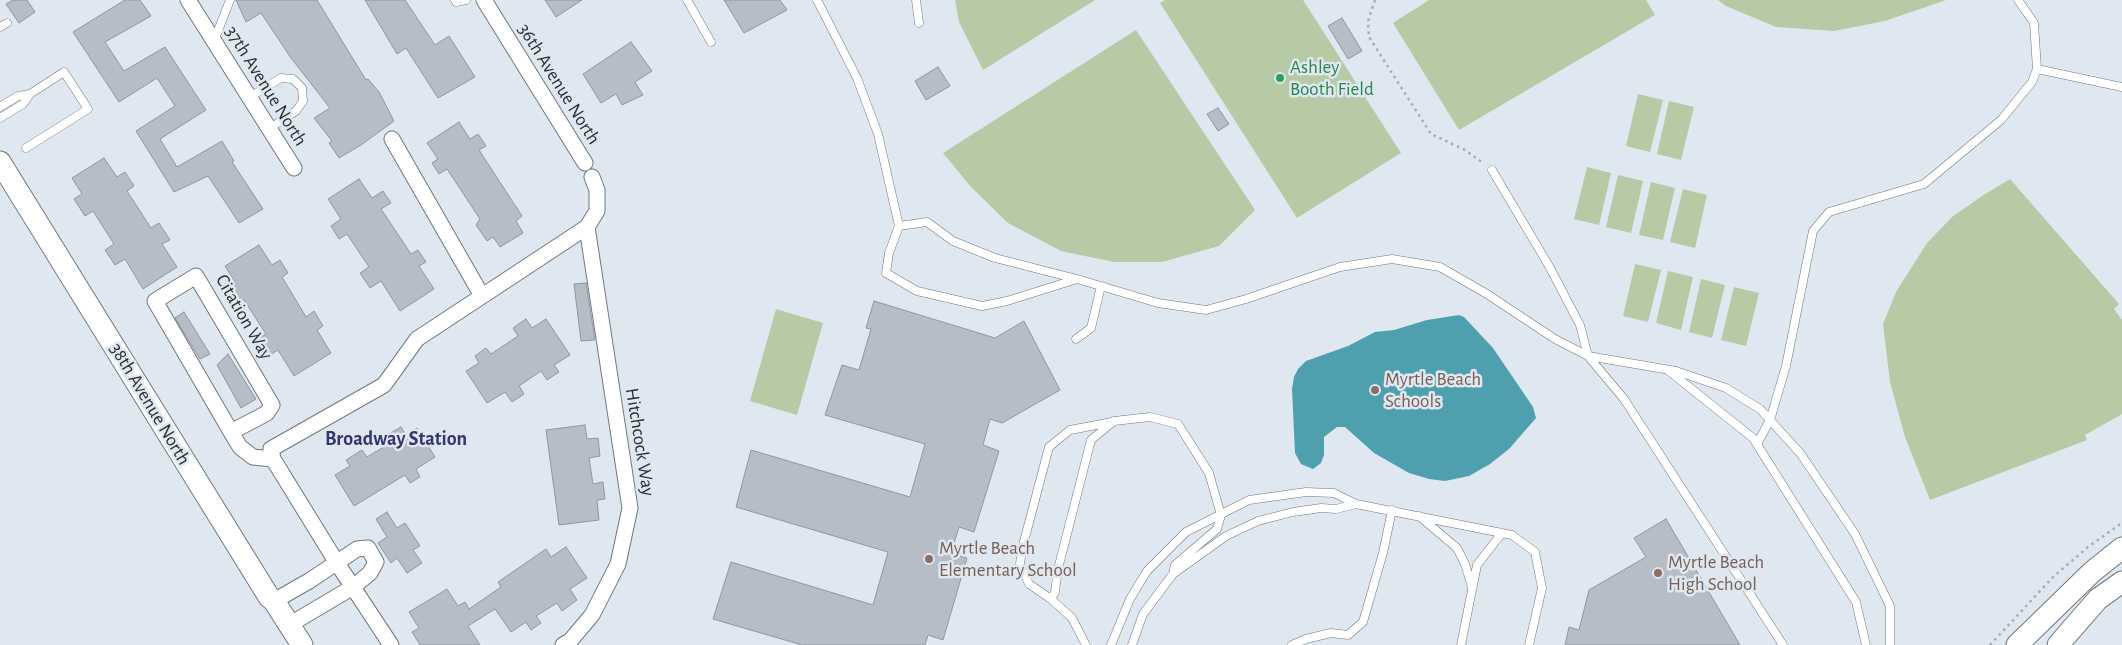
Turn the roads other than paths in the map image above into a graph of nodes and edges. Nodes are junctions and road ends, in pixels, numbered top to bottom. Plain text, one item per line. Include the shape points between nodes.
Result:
1 (188, 0) edge
2 (230, 0) edge
3 (455, 0) edge
4 (466, 0) edge
5 (484, 0) edge
6 (687, 0) edge
7 (816, 0) edge
8 (916, 0) edge
9 (2018, 0) edge
10 (919, 23) dead end
11 (214, 41) junction
12 (711, 42) dead end
13 (2037, 69) junction
14 (2122, 87) edge
15 (30, 94) junction
16 (250, 97) junction
17 (1, 106) edge
18 (3, 116) edge
19 (270, 128) junction
20 (392, 139) dead end
21 (26, 148) dead end
22 (0, 162) edge
23 (585, 163) dead end
24 (294, 168) dead end
25 (1492, 170) road end
26 (592, 178) dead end
27 (899, 226) junction
28 (587, 227) junction
29 (1077, 278) junction
30 (1102, 286) junction
31 (482, 296) junction
32 (1076, 339) dead end
33 (1588, 356) junction
34 (1668, 370) junction
35 (1770, 420) junction
36 (1114, 421) junction
37 (231, 432) junction
38 (1757, 444) junction
39 (274, 459) junction
40 (1356, 504) junction
41 (1392, 510) junction
42 (1220, 515) junction
43 (1418, 515) junction
44 (1502, 533) junction
45 (2122, 548) edge
46 (337, 563) junction
47 (1173, 574) junction
48 (2122, 582) edge
49 (353, 587) junction
50 (1472, 588) junction
51 (1051, 599) junction
52 (274, 602) junction
53 (289, 625) junction
54 (579, 640) edge
55 (302, 645) edge
56 (391, 645) edge
57 (563, 645) edge
58 (1086, 645) edge
59 (1111, 645) edge
60 (1132, 645) edge
61 (1292, 645) edge
62 (1461, 645) edge
63 (1529, 645) edge
64 (1782, 645) edge
65 (1866, 645) edge
66 (1890, 645) edge
67 (2017, 645) edge
68 (2058, 645) edge

1 - 11 street, 37th Avenue North
2 - 11 lane
3 - 4 lane
5 - 23 street, 36th Avenue North
6 - 12 lane
7 - 27 lane via 857,78 878,134
8 - 10 lane
9 - 13 lane via 2034,23
11 - 16 street, 37th Avenue North
13 - 14 lane
13 - 35 lane via 2032,82 2001,120 1924,184 1829,212 1813,231 1786,366
15 - 17 lane via 18,96
15 - 18 lane via 23,104
15 - 21 lane via 64,72 88,109
16 - 19 street, 37th Avenue North
16 - 19 lane via 281,78 293,79 302,88 303,101 296,111
17 - 18 lane
19 - 24 street, 37th Avenue North
20 - 31 street
22 - 52 main road, 38th Avenue North
25 - 33 lane via 1580,325
26 - 28 street via 597,190 596,211
27 - 29 lane via 927,222 953,240 995,258
27 - 29 lane via 886,273 917,291 982,306
28 - 31 street
28 - 54 street, Hitchcock Way via 630,508 618,564
29 - 30 lane
30 - 32 lane via 1092,328
30 - 33 lane via 1158,303 1206,310 1340,267 1392,259 1440,267
31 - 39 street via 417,339 384,385 271,449
33 - 34 lane
33 - 64 lane via 1624,399
34 - 35 lane via 1726,388 1760,409
34 - 38 lane
35 - 38 lane
35 - 66 lane via 1800,453 1855,534 1890,606
36 - 42 lane via 1150,417 1178,424 1209,473
36 - 51 lane via 1092,440
36 - 51 lane via 1070,430 1049,447 1020,564 1029,584
37 - 37 street, Citation Way via 155,301 196,276 272,405 267,413
37 - 39 street, Citation Way via 240,447 253,457
38 - 65 lane via 1856,602
39 - 46 street
40 - 41 lane
40 - 42 lane via 1334,493 1306,492 1249,500
40 - 47 lane via 1293,512 1258,521 1226,536
41 - 43 lane
41 - 61 lane via 1364,622 1348,635 1331,633 1306,638
42 - 47 lane via 1217,529 1175,565
42 - 59 lane via 1186,532 1147,571 1130,599
43 - 44 lane
43 - 50 lane via 1457,548
44 - 50 lane via 1477,565
44 - 63 lane via 1512,535 1535,552 1542,588
45 - 67 main road via 2092,572
46 - 49 street
46 - 49 street via 357,550 368,548 376,562 370,573
46 - 52 street
47 - 60 lane via 1143,614
48 - 68 main road via 2098,599
49 - 53 street
49 - 56 street
50 - 62 lane
51 - 58 lane via 1072,618
52 - 53 main road, 38th Avenue North
53 - 55 main road, 38th Avenue North
54 - 57 street, Hitchcock Way

